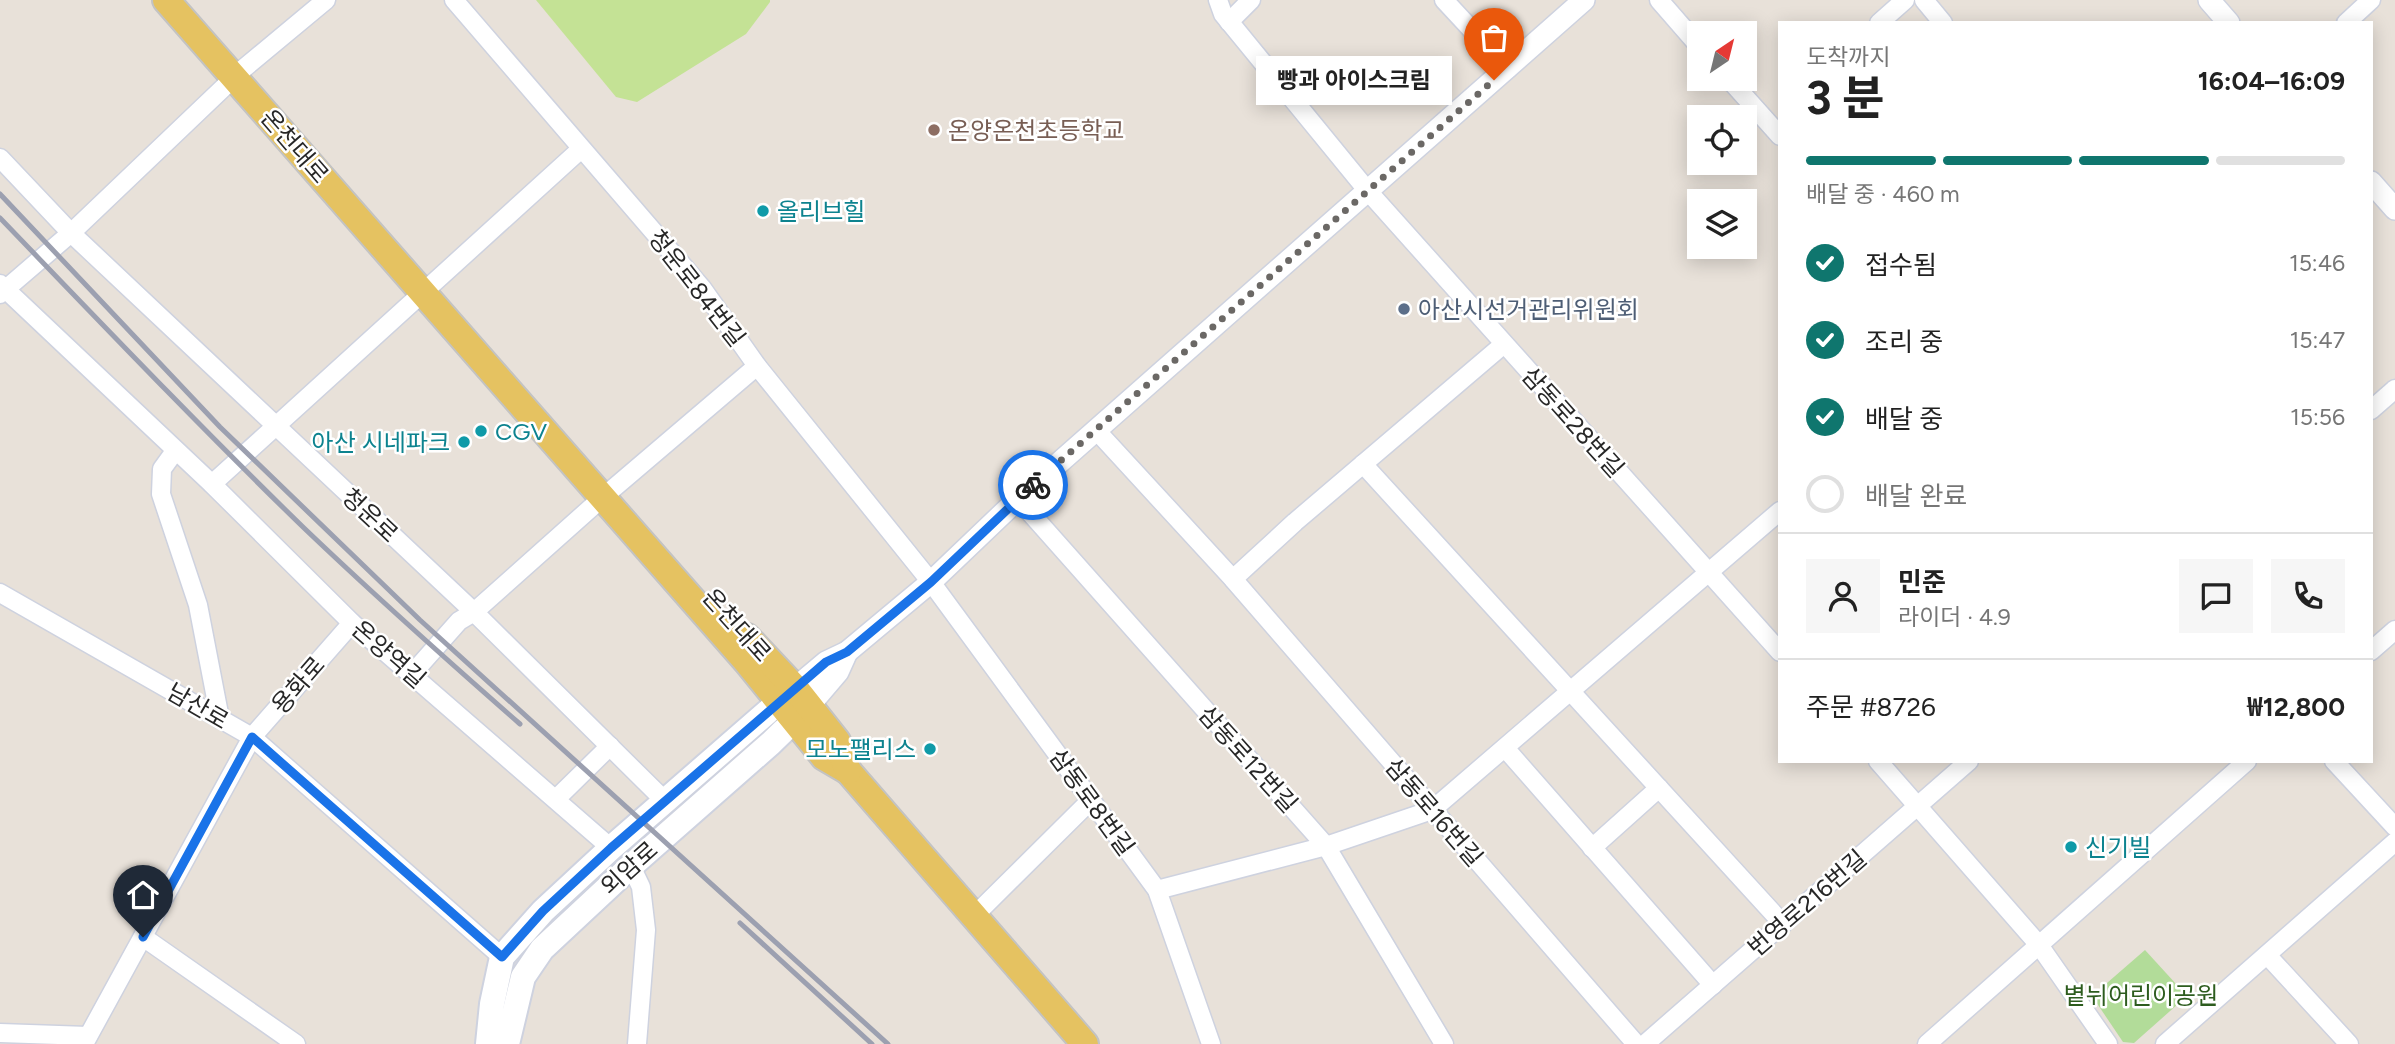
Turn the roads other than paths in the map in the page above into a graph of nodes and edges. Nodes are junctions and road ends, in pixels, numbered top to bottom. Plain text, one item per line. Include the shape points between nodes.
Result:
1 (166, 0) edge
2 (182, 0) edge
3 (326, 0) edge
4 (454, 0) edge
5 (1218, 0) edge
6 (1251, 0) edge
7 (1444, 0) edge
8 (1584, 0) edge
9 (1659, 0) edge
10 (1905, 0) edge
11 (1924, 0) edge
12 (2209, 0) edge
13 (2371, 0) edge
14 (1881, 21) edge
15 (1942, 21) edge
16 (2227, 21) edge
17 (2348, 21) edge
18 (1229, 22) junction
19 (1687, 32) edge
20 (1508, 69) junction
21 (239, 73) junction
22 (1743, 91) edge
23 (1773, 117) edge
24 (581, 149) junction
25 (0, 158) edge
26 (2373, 184) edge
27 (1367, 190) junction
28 (2395, 209) edge
29 (71, 233) junction
30 (427, 288) junction
31 (2, 289) edge
32 (1504, 344) junction
33 (757, 366) junction
34 (2395, 389) edge
35 (2373, 408) edge
36 (275, 426) junction
37 (1096, 430) junction
38 (175, 452) junction
39 (1363, 464) junction
40 (212, 484) junction
41 (608, 492) junction
42 (1018, 499) junction
43 (1778, 514) edge
44 (1708, 573) junction
45 (1233, 579) junction
46 (931, 582) junction
47 (0, 593) edge
48 (474, 612) junction
49 (352, 623) junction
50 (2395, 630) edge
51 (2373, 649) edge
52 (1778, 650) edge
53 (412, 674) junction
54 (1570, 691) junction
55 (794, 704) junction
56 (220, 719) junction
57 (252, 737) junction
58 (610, 747) junction
59 (1505, 748) junction
60 (1880, 763) edge
61 (1967, 763) edge
62 (2245, 763) edge
63 (2336, 763) edge
64 (1659, 788) junction
65 (556, 799) junction
66 (1090, 801) junction
67 (665, 802) junction
68 (1918, 806) junction
69 (1432, 810) junction
70 (2395, 827) edge
71 (2395, 842) edge
72 (1326, 846) junction
73 (611, 848) junction
74 (1592, 848) junction
75 (631, 866) junction
76 (1157, 890) junction
77 (973, 917) junction
78 (1783, 924) junction
79 (143, 937) junction
80 (2039, 945) junction
81 (2267, 955) junction
82 (502, 957) junction
83 (1713, 985) junction
84 (0, 1033) edge
85 (86, 1040) edge
86 (296, 1044) edge
87 (488, 1044) edge
88 (508, 1044) edge
89 (637, 1044) edge
90 (1085, 1044) edge
91 (1211, 1044) edge
92 (1444, 1044) edge
93 (1636, 1044) edge
94 (1645, 1044) edge
95 (1927, 1044) edge
96 (2108, 1044) edge
97 (2165, 1044) edge
98 (2349, 1044) edge

1 - 21 main road, 온천대로
2 - 21 main road, 온천대로
3 - 21 street
4 - 24 street, 청운로84번길
5 - 18 street, 삼동로28번길
6 - 18 street
7 - 20 street
8 - 20 street
9 - 19 street
10 - 14 street
11 - 15 street
12 - 16 street
13 - 17 street
18 - 27 street, 삼동로28번길
20 - 27 street
21 - 29 street
21 - 30 main road, 온천대로
22 - 23 street
24 - 30 street
24 - 33 street, 청운로84번길 via 702,288
25 - 29 street
26 - 28 street
27 - 32 street, 삼동로28번길
27 - 37 street
29 - 31 street
29 - 36 street, 청운로
30 - 36 street
30 - 41 main road, 온천대로
31 - 38 street, 온양역길
32 - 39 street
32 - 44 street, 삼동로28번길
33 - 41 street
33 - 46 street, 청운로84번길
34 - 35 street
36 - 40 street
36 - 48 street, 청운로
37 - 42 street
37 - 45 street, 삼동로16번길
38 - 40 street, 온양역길
38 - 56 street via 162,469 161,494 198,605
39 - 45 street
39 - 54 street
40 - 49 street, 온양역길
41 - 48 street
41 - 55 main road, 온천대로
42 - 46 street
42 - 72 street, 삼동로12번길
43 - 44 street
44 - 52 street, 삼동로28번길
44 - 54 street
45 - 69 street, 삼동로16번길
46 - 55 street via 847,652 838,672
46 - 66 street, 삼동로8번길
47 - 56 street, 남산로
48 - 53 street via 459,621
48 - 58 street, 청운로
49 - 53 street, 온양역길
49 - 57 street, 용화로
50 - 51 street
53 - 65 street, 온양역길
54 - 59 street
54 - 64 street
55 - 67 main road, 외암로
55 - 75 main road, 외암로
55 - 77 main road, 온천대로 via 837,741 848,771
56 - 57 street, 남산로
57 - 79 street, 용화로
57 - 82 street, 남산로
58 - 65 street
58 - 67 street, 청운로
59 - 69 street
59 - 74 street
60 - 68 street
61 - 68 street, 번영로216번길
62 - 80 street
63 - 70 street
64 - 74 street
64 - 78 street
65 - 73 street, 온양역길
66 - 76 street, 삼동로8번길
66 - 77 street
67 - 73 main road, 외암로
68 - 78 street, 번영로216번길
68 - 80 street
69 - 72 street
69 - 93 street, 삼동로16번길
71 - 81 street
72 - 76 street
72 - 92 street, 삼동로12번길
73 - 82 main road, 외암로 via 543,911
74 - 83 street
75 - 88 main road, 외암로 via 542,948 523,977
75 - 89 street via 641,887 646,930
76 - 91 street, 삼동로8번길
77 - 90 main road, 온천대로
78 - 83 street, 번영로216번길
79 - 85 street, 용화로
79 - 86 street
80 - 95 street
80 - 96 street
81 - 97 street
81 - 98 street
82 - 87 main road, 외암로
83 - 94 street, 번영로216번길
84 - 85 street

